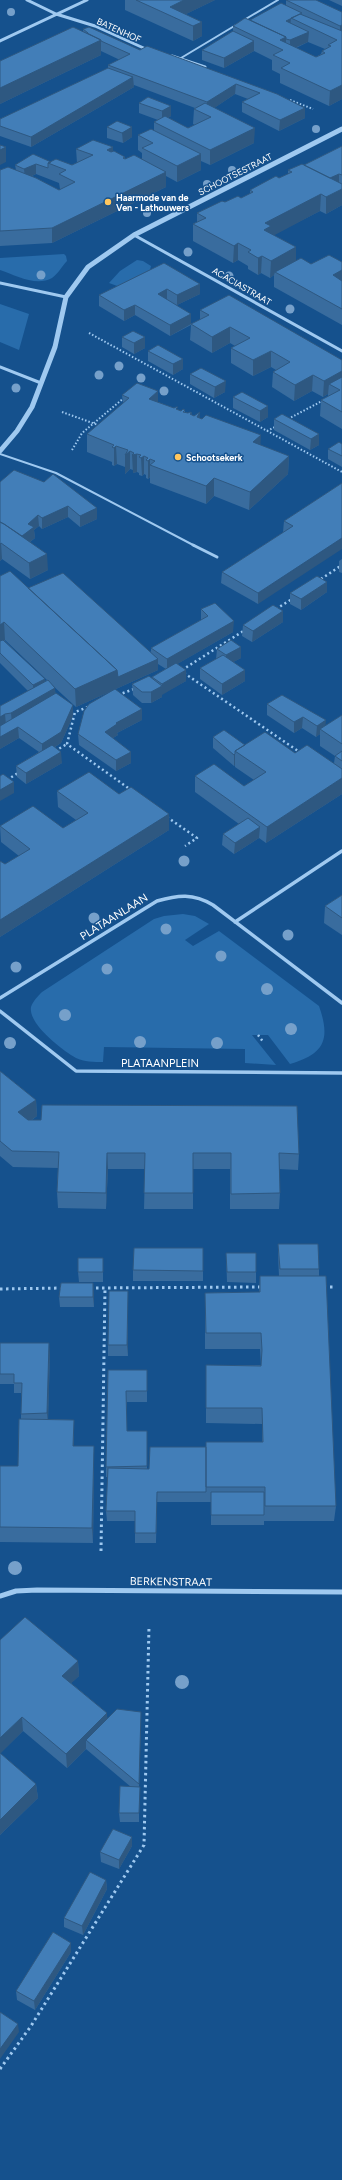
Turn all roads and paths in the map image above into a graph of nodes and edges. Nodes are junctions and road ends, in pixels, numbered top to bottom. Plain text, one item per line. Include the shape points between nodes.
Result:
1 (27, 0) edge
2 (87, 0) edge
3 (278, 0) edge
4 (56, 14) junction
5 (0, 41) edge
6 (150, 50) edge
7 (166, 54) edge
8 (181, 58) junction
9 (209, 69) edge
10 (289, 100) edge
11 (319, 112) dead end
12 (342, 129) edge
13 (134, 235) junction
14 (0, 283) edge
15 (66, 297) junction
16 (89, 333) dead end
17 (342, 351) edge
18 (0, 367) edge
19 (42, 383) junction
20 (125, 398) edge
21 (328, 398) edge
22 (62, 412) dead end
23 (288, 420) edge
24 (94, 423) junction
25 (281, 423) edge
26 (102, 426) edge
27 (267, 431) junction
28 (0, 450) edge
29 (0, 454) edge
30 (342, 472) edge
31 (56, 473) junction
32 (217, 557) dead end
33 (342, 565) edge
34 (316, 583) edge
35 (296, 596) edge
36 (276, 609) edge
37 (249, 627) edge
38 (138, 687) edge
39 (117, 696) edge
40 (70, 707) edge
41 (89, 707) edge
42 (75, 712) junction
43 (67, 744) junction
44 (54, 752) edge
45 (303, 754) edge
46 (20, 772) edge
47 (0, 784) edge
48 (136, 794) edge
49 (161, 812) edge
50 (185, 846) dead end
51 (342, 850) edge
52 (235, 922) junction
53 (0, 998) edge
54 (342, 1003) edge
55 (0, 1011) edge
56 (342, 1073) edge
57 (322, 1287) edge
58 (333, 1287) dead end
59 (68, 1288) edge
60 (82, 1288) edge
61 (105, 1288) junction
62 (268, 1288) edge
63 (0, 1289) edge
64 (101, 1551) dead end
65 (342, 1592) edge
66 (0, 1596) edge
67 (149, 1626) dead end
68 (0, 2069) edge

1 - 4 street, BATENHOF
2 - 4 street
3 - 8 lane
4 - 5 street
4 - 6 street, BATENHOF via 95,26
7 - 8 street
8 - 9 street
10 - 11 path
12 - 13 street, SCHOOTSESTRAAT
13 - 15 street, SCHOOTSESTRAAT via 88,266
13 - 17 street, ACACIASTRAAT
14 - 15 street
15 - 19 street, SCHOOTSESTRAAT via 55,347
16 - 27 path
18 - 19 street
19 - 28 street, SCHOOTSESTRAAT via 21,425
20 - 24 path
21 - 23 path
22 - 24 path
24 - 26 path
24 - 31 path via 82,433 64,466
25 - 27 path
27 - 30 path
29 - 31 lane
31 - 32 lane
33 - 34 path
35 - 36 path
37 - 45 path via 180,671
38 - 39 path
40 - 42 path
41 - 42 path
42 - 43 path
43 - 44 path
43 - 48 path
46 - 47 path
49 - 50 path via 197,838
51 - 52 street
52 - 53 street, PLATAANLAAN via 204,899 190,895 179,894 157,901
52 - 54 street
55 - 56 street, PLATAANPLEIN via 76,1071
57 - 58 path
59 - 63 path
60 - 61 path
61 - 62 path
61 - 64 path
65 - 66 street, BERKENSTRAAT via 37,1590 16,1591
67 - 68 path via 144,1845 31,2026

